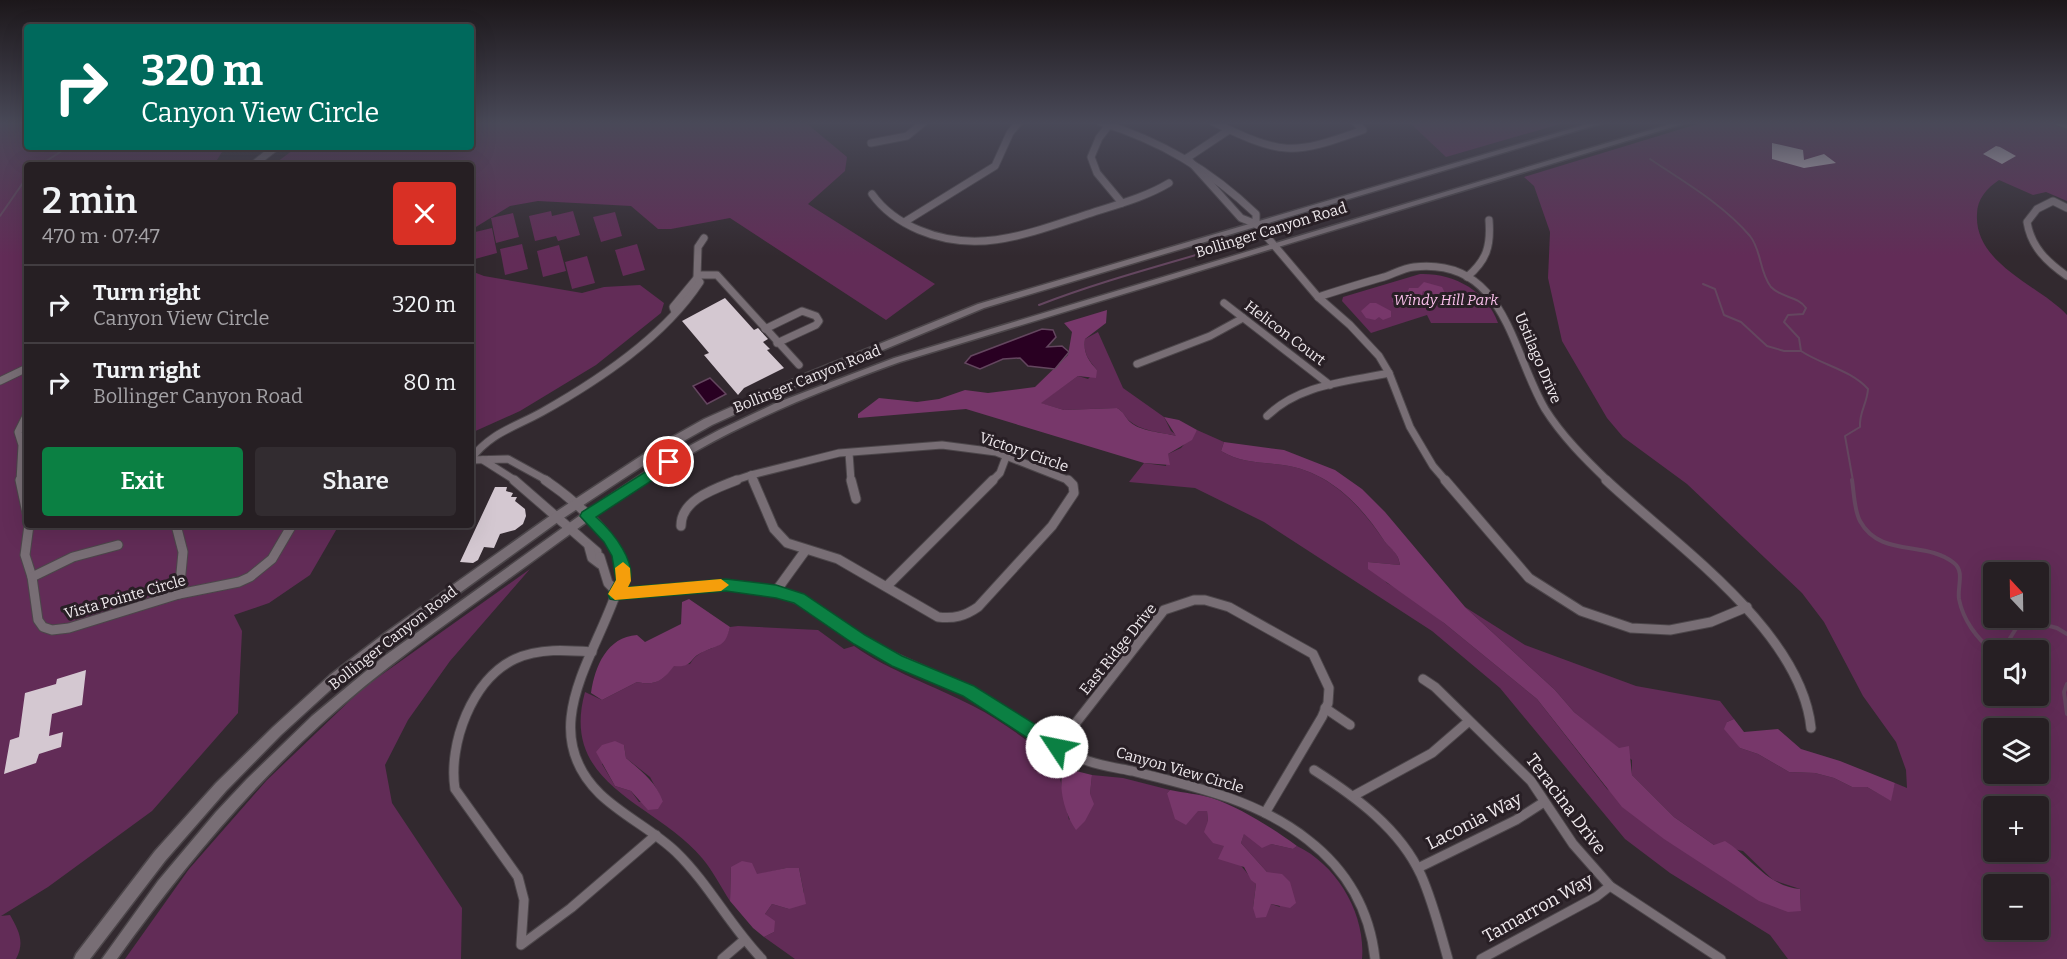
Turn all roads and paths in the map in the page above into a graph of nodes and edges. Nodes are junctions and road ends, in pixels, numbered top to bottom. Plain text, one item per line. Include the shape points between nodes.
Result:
1 (994, 167) edge
2 (1094, 167) edge
3 (1195, 167) edge
4 (1200, 167) edge
5 (1450, 167) edge
6 (1537, 167) edge
7 (1169, 183) dead end
8 (872, 194) dead end
9 (1122, 203) junction
10 (2067, 208) edge
11 (1489, 220) dead end
12 (906, 221) junction
13 (1256, 224) junction
14 (704, 238) dead end
15 (1274, 246) junction
16 (2067, 276) edge
17 (697, 277) junction
18 (1467, 277) junction
19 (1318, 297) junction
20 (1224, 303) dead end
21 (1243, 318) junction
22 (765, 329) junction
23 (777, 343) junction
24 (1137, 364) dead end
25 (799, 365) dead end
26 (24, 369) edge
27 (1389, 373) junction
28 (0, 381) edge
29 (1330, 385) junction
30 (1267, 416) dead end
31 (24, 418) edge
32 (849, 453) junction
33 (474, 456) edge
34 (1006, 457) junction
35 (474, 460) edge
36 (483, 460) junction
37 (24, 464) edge
38 (751, 474) junction
39 (856, 499) dead end
40 (24, 502) edge
41 (575, 505) junction
42 (558, 516) junction
43 (587, 516) junction
44 (681, 526) dead end
45 (571, 527) junction
46 (29, 528) edge
47 (177, 528) edge
48 (290, 528) edge
49 (118, 545) dead end
50 (805, 550) junction
51 (32, 577) junction
52 (887, 586) junction
53 (776, 591) junction
54 (615, 592) junction
55 (179, 594) junction
56 (1747, 607) junction
57 (592, 652) junction
58 (1423, 679) dead end
59 (1325, 708) junction
60 (1469, 721) junction
61 (1350, 725) dead end
62 (1811, 728) dead end
63 (1057, 747) junction
64 (1314, 770) dead end
65 (1355, 795) junction
66 (1544, 802) junction
67 (1265, 813) junction
68 (656, 835) junction
69 (1418, 868) junction
70 (1610, 886) junction
71 (743, 941) junction
72 (1706, 955) edge
73 (81, 959) edge
74 (109, 959) edge
75 (722, 959) edge
76 (762, 959) edge
77 (1375, 959) edge
78 (1448, 959) edge
79 (1481, 959) edge
80 (1721, 959) edge

1 - 12 street
2 - 9 street
3 - 13 street via 1241,218
4 - 13 street via 1229,187 1256,214
5 - 13 main road, Bollinger Canyon Road
6 - 15 main road, Bollinger Canyon Road
7 - 9 street
8 - 12 street via 881,207
9 - 12 street via 999,240 970,243 933,237
10 - 16 street via 2053,201 2042,204 2027,222 2038,251
11 - 18 street via 1488,256
13 - 15 street
13 - 41 main road, Bollinger Canyon Road via 1019,295 931,326 708,422
14 - 17 street via 698,247
15 - 19 street
15 - 43 main road, Bollinger Canyon Road via 897,360 813,391 669,462
17 - 22 street via 717,275
17 - 33 street via 700,282 683,309 658,330 590,382 527,420 489,436
18 - 19 street, Ustilago Drive via 1440,267 1414,267
18 - 56 street, Ustilago Drive via 1502,306 1533,387 1561,432
19 - 27 street via 1366,341
20 - 21 street, Helicon Court
21 - 24 street via 1210,336
21 - 29 street, Helicon Court
22 - 23 street
22 - 23 street via 802,311 816,316 816,325
23 - 25 street
26 - 28 street
27 - 29 street
27 - 56 street via 1410,427 1433,466 1529,578 1581,611 1631,628 1670,630 1712,622
29 - 30 street via 1293,395 1275,405
31 - 37 street via 18,432
32 - 34 street, Victory Circle via 937,445 974,448
32 - 38 street, Victory Circle via 813,457
32 - 39 street
34 - 52 street via 1000,473
34 - 52 street, Victory Circle via 1067,478 1074,493 1052,526 983,602 963,617 938,617
35 - 36 street
36 - 41 street via 500,457 529,466
36 - 42 street via 522,485
37 - 40 street via 20,488
38 - 44 street via 687,507
38 - 50 street, Victory Circle via 774,529 787,543
41 - 42 main road, Bollinger Canyon Road
41 - 43 street
42 - 45 street
42 - 73 main road, Bollinger Canyon Road via 334,679 277,731 160,856
43 - 45 main road, Bollinger Canyon Road
43 - 54 street via 609,538 619,555 624,581
45 - 54 street via 597,555
45 - 74 main road, Bollinger Canyon Road via 402,649 294,741 238,797 180,864
46 - 51 street, Vista Pointe Circle via 25,555
47 - 55 street via 183,552
48 - 55 street, Vista Pointe Circle via 272,559 250,577
49 - 51 street via 73,557
50 - 52 street, Victory Circle via 838,559
50 - 53 street
51 - 55 street, Vista Pointe Circle via 38,621 52,630
53 - 54 street, Canyon View Circle via 726,585
53 - 63 street, Canyon View Circle via 799,598 897,661 969,691
54 - 57 street
56 - 62 street, Ustilago Drive via 1794,676 1811,712
57 - 68 street via 569,717 573,758 597,792
57 - 68 street via 542,653 507,663 497,671 472,704 461,733 452,772 455,791 519,877 524,900 521,945
58 - 60 street, Teracina Drive
59 - 61 street
59 - 63 street, East Ridge Drive via 1330,694 1321,665 1313,654 1222,604 1205,600 1180,602 1164,610 1152,623
59 - 67 street, East Ridge Drive
60 - 65 street via 1432,753
60 - 66 street, Teracina Drive via 1531,780
63 - 67 street, Canyon View Circle via 1084,759 1231,797
64 - 65 street
65 - 69 street via 1391,831
66 - 69 street, Laconia Way
66 - 70 street, Teracina Drive via 1573,844
67 - 77 street, Canyon View Circle via 1308,838 1334,862 1355,890 1367,919
68 - 71 street via 700,877
69 - 78 street
70 - 72 street, Teracina Drive
70 - 79 street, Tamarron Way
71 - 75 street
71 - 76 street
72 - 80 street, Teracina Drive

